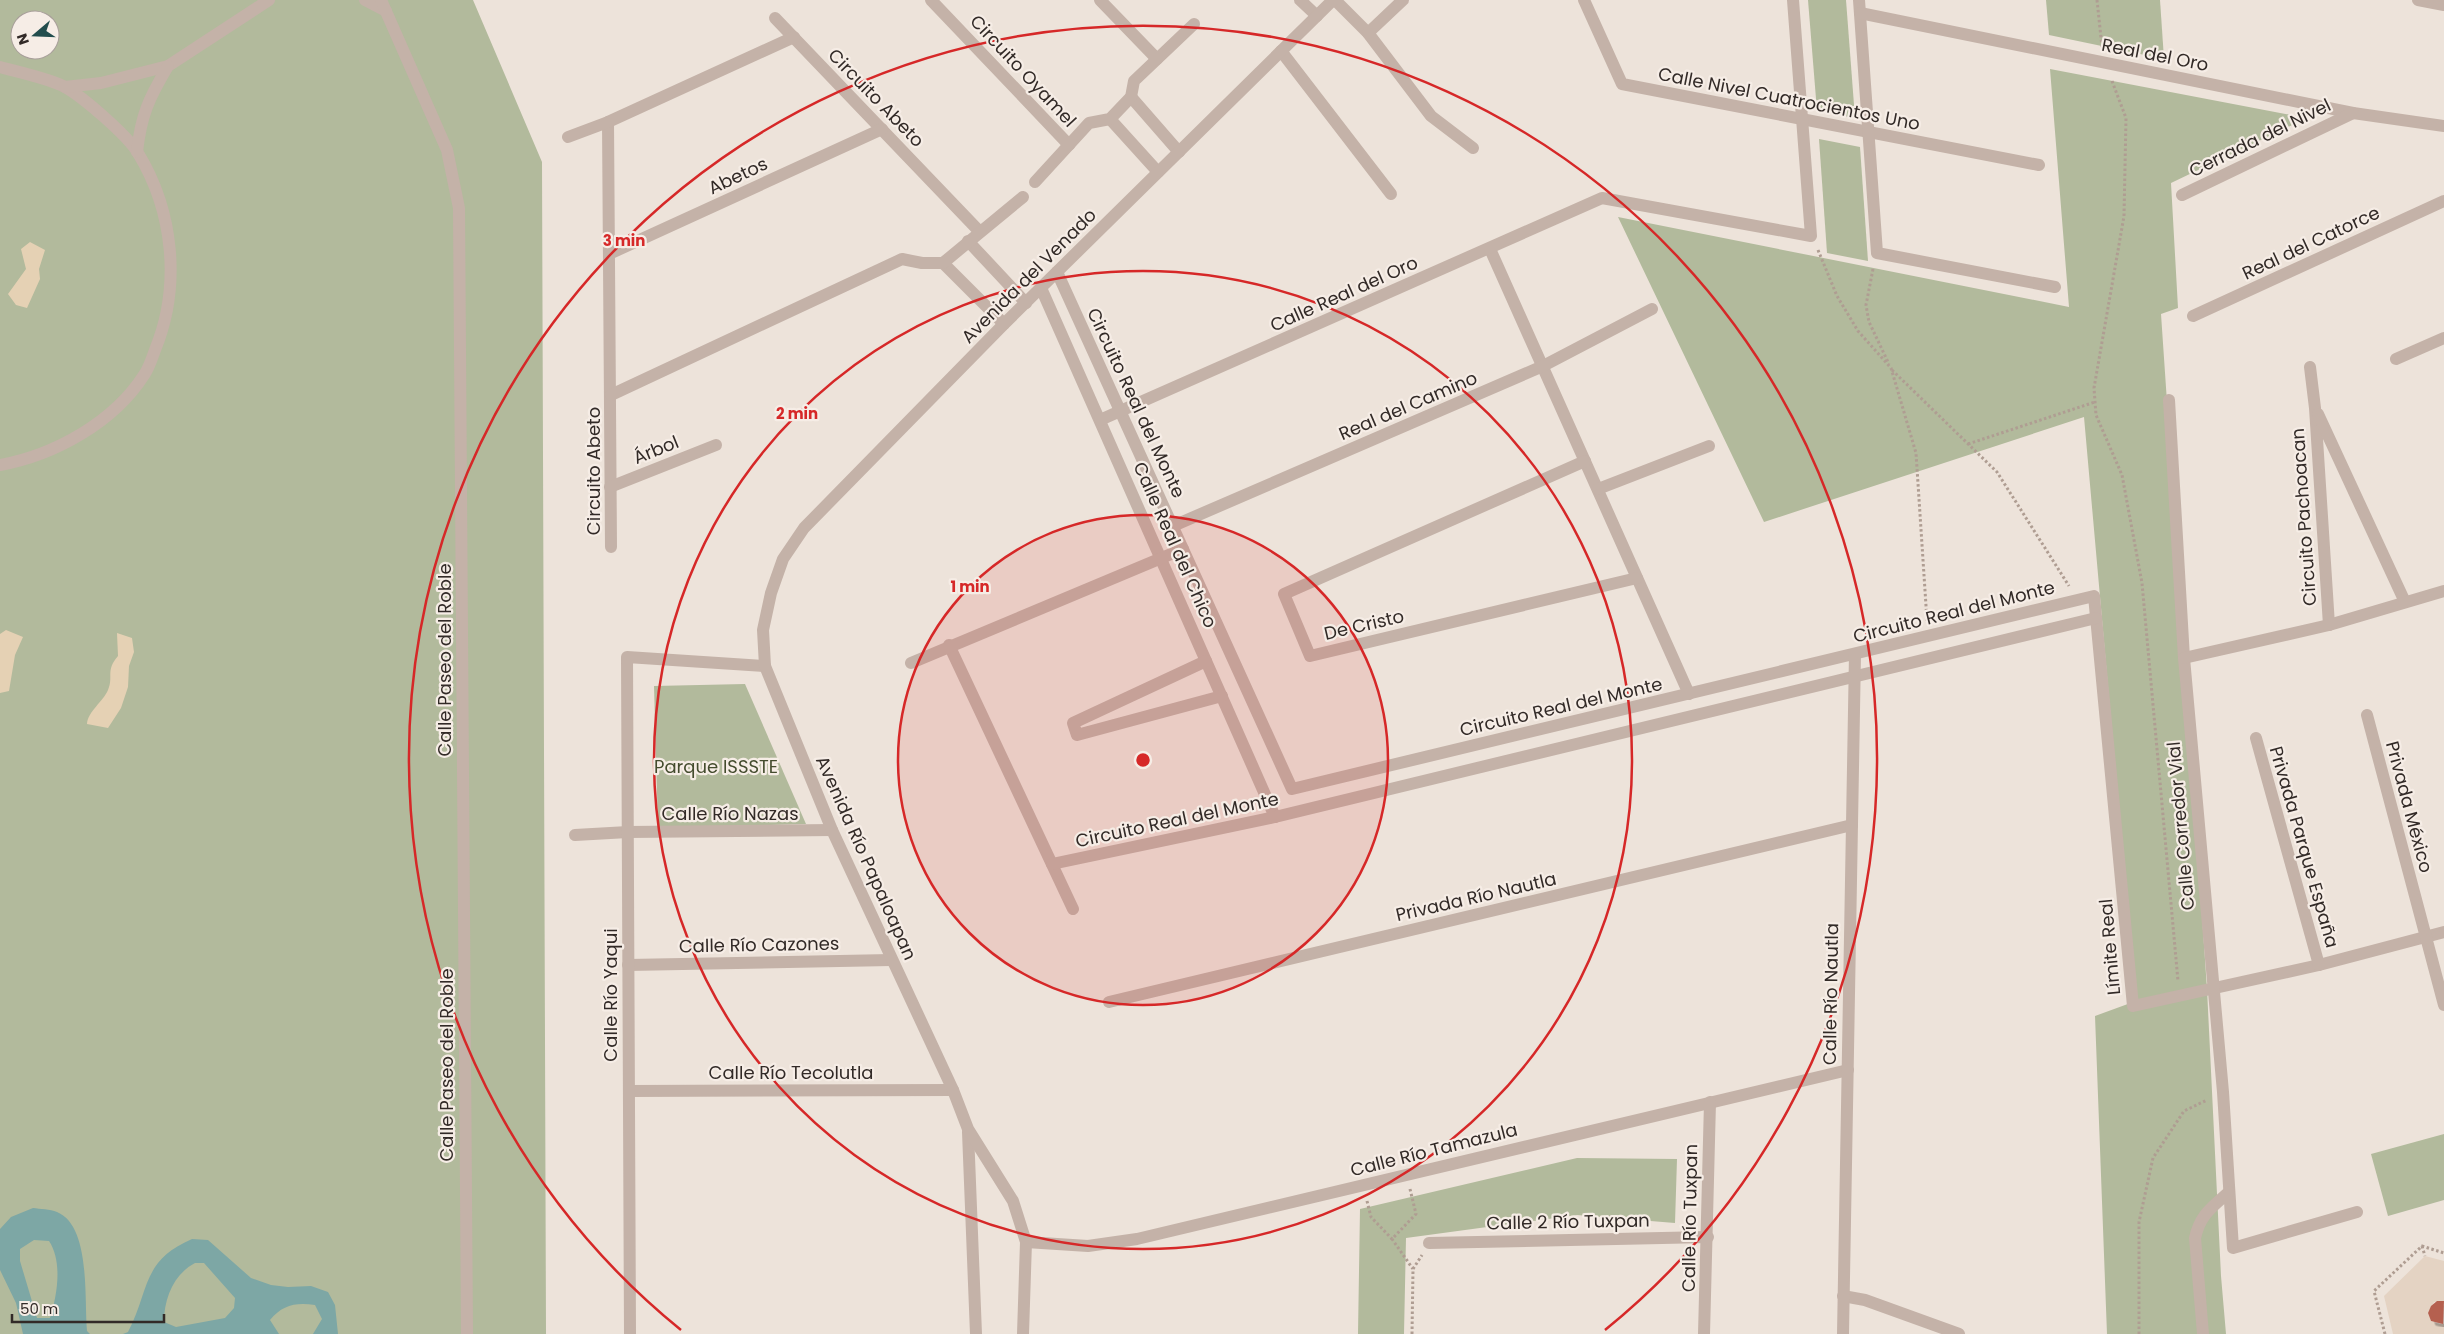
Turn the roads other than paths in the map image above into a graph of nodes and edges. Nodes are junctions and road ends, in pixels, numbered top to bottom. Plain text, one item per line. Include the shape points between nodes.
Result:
1 (269, 0) edge
2 (365, 0) edge
3 (931, 0) edge
4 (1100, 0) edge
5 (1300, 0) edge
6 (1334, 0) edge
7 (1403, 0) edge
8 (1584, 0) edge
9 (1793, 0) edge
10 (2418, 0) edge
11 (2444, 5) edge
12 (384, 6) edge
13 (1860, 6) edge
14 (1317, 16) junction
15 (775, 18) dead end
16 (1194, 24) dead end
17 (1368, 33) junction
18 (794, 37) junction
19 (1281, 51) junction
20 (1157, 59) junction
21 (168, 66) junction
22 (0, 67) edge
23 (65, 87) junction
24 (1131, 97) junction
25 (2353, 112) junction
26 (1110, 118) junction
27 (1801, 118) junction
28 (608, 122) junction
29 (2444, 126) edge
30 (882, 129) junction
31 (1870, 132) junction
32 (568, 137) dead end
33 (1069, 145) junction
34 (1473, 148) dead end
35 (138, 152) junction
36 (1179, 152) junction
37 (2039, 165) dead end
38 (1158, 172) junction
39 (1034, 182) dead end
40 (1391, 194) dead end
41 (2182, 195) dead end
42 (1023, 197) dead end
43 (2444, 201) edge
44 (979, 232) junction
45 (968, 241) junction
46 (1490, 249) junction
47 (609, 254) junction
48 (943, 263) junction
49 (1057, 272) junction
50 (2055, 287) dead end
51 (1041, 288) junction
52 (1026, 303) junction
53 (1652, 309) dead end
54 (2193, 316) dead end
55 (1004, 324) junction
56 (2444, 338) edge
57 (2396, 359) dead end
58 (1543, 366) junction
59 (2310, 367) dead end
60 (612, 395) junction
61 (2169, 400) dead end
62 (2315, 408) junction
63 (1121, 412) junction
64 (1100, 420) junction
65 (716, 445) dead end
66 (1709, 446) dead end
67 (1585, 461) junction
68 (0, 465) edge
69 (610, 487) junction
70 (1598, 489) junction
71 (1173, 526) junction
72 (611, 547) dead end
73 (1183, 549) junction
74 (1162, 558) junction
75 (1637, 578) junction
76 (2444, 592) edge
77 (771, 593) joint
78 (2094, 596) joint
79 (2405, 602) junction
80 (2096, 618) junction
81 (2329, 625) junction
82 (949, 645) junction
83 (1855, 654) junction
84 (2184, 658) junction
85 (1206, 661) junction
86 (911, 663) dead end
87 (765, 666) junction
88 (1855, 677) junction
89 (1689, 694) junction
90 (1222, 696) junction
91 (2367, 715) dead end
92 (2256, 738) dead end
93 (1275, 817) junction
94 (1852, 826) junction
95 (832, 830) junction
96 (628, 832) junction
97 (575, 835) dead end
98 (1052, 864) junction
99 (1073, 909) dead end
100 (2444, 932) edge
101 (2425, 937) junction
102 (890, 960) junction
103 (628, 965) junction
104 (2319, 965) junction
105 (2214, 990) junction
106 (1109, 1002) dead end
107 (2444, 1005) edge
108 (1848, 1070) junction
109 (953, 1090) junction
110 (629, 1091) junction
111 (1710, 1102) junction
112 (968, 1129) junction
113 (2229, 1192) junction
114 (2357, 1212) dead end
115 (1708, 1237) junction
116 (1026, 1242) junction
117 (1429, 1243) road end
118 (1843, 1296) junction
119 (467, 1334) edge
120 (630, 1334) edge
121 (976, 1334) edge
122 (1023, 1334) edge
123 (1704, 1334) edge
124 (1843, 1334) edge
125 (1960, 1334) edge
126 (2203, 1334) edge

1 - 21 street
2 - 12 street
3 - 33 street, Circuito Oyamel
4 - 20 street
5 - 14 street
6 - 14 street, Avenida del Venado
6 - 17 street
7 - 17 street
8 - 27 street, Calle Nivel Cuatrocientos Uno via 1622,84
9 - 27 street
10 - 11 street
12 - 119 street, Calle Paseo del Roble via 447,150 459,208
13 - 25 street, Real del Oro via 2104,62
13 - 31 street
14 - 19 street, Avenida del Venado
15 - 18 street, Circuito Abeto
16 - 20 street, Circuito Oyamel
17 - 34 street via 1431,116
18 - 28 street
18 - 30 street, Circuito Abeto
19 - 36 street, Avenida del Venado
19 - 40 street
20 - 24 street, Circuito Oyamel via 1134,81
21 - 23 street via 101,83
21 - 35 street via 150,96 140,122
22 - 23 street
23 - 35 street via 105,119
24 - 26 street, Circuito Oyamel
24 - 36 street
25 - 29 street, Real del Oro
25 - 41 street, Cerrada del Nivel
26 - 33 street, Circuito Oyamel via 1090,123
26 - 38 street
27 - 31 street, Calle Nivel Cuatrocientos Uno
27 - 46 street, Calle Real del Oro via 1811,236 1602,198
28 - 32 street
28 - 47 street, Circuito Abeto
30 - 44 street, Circuito Abeto
30 - 47 street, Abetos
31 - 37 street, Calle Nivel Cuatrocientos Uno
31 - 50 street via 1877,253
33 - 39 street, Circuito Oyamel
35 - 68 street via 158,192 168,235 171,282 162,331 145,374 115,410 77,436 44,452
36 - 38 street, Avenida del Venado
38 - 49 street, Avenida del Venado
42 - 44 street
43 - 54 street, Real del Catorce
44 - 45 street
45 - 48 street
45 - 52 street
46 - 58 street
46 - 63 street, Calle Real del Oro
47 - 60 street, Circuito Abeto
48 - 55 street
48 - 60 street, Circuito Abeto via 902,260
49 - 51 street, Avenida del Venado
49 - 63 street, Circuito Real del Monte
51 - 52 street, Avenida del Venado
51 - 64 street, Calle Real del Chico
52 - 55 street, Avenida del Venado
53 - 58 street, Real del Camino
55 - 77 street, Avenida del Venado via 804,528 783,559
56 - 57 street
58 - 67 street
58 - 71 street, Real del Camino
59 - 62 street, Circuito Pachoacan
60 - 69 street, Circuito Abeto
61 - 84 street, Calle Corredor Vial
62 - 79 street, Circuito Pachoacan
62 - 81 street, Circuito Pachoacan
63 - 64 street, Calle Real del Oro
63 - 71 street, Circuito Real del Monte
64 - 74 street, Calle Real del Chico
65 - 69 street, Árbol
66 - 70 street
67 - 70 street
67 - 75 street, De Cristo via 1284,594 1310,656
69 - 72 street, Circuito Abeto
70 - 75 street
71 - 73 street, Circuito Real del Monte
73 - 74 street
73 - 89 street, Circuito Real del Monte via 1292,789
74 - 82 street
74 - 85 street, Calle Real del Chico
75 - 89 street
76 - 79 street, Circuito Pachoacan
77 - 87 street, Avenida Río Papaloapan via 763,630
78 - 80 street, Límite Real
78 - 83 street, Circuito Real del Monte
79 - 81 street, Circuito Pachoacan
80 - 88 street, Circuito Real del Monte
80 - 105 street, Límite Real via 2133,1006
81 - 84 street, Circuito Pachoacan
82 - 86 street
82 - 98 street
83 - 88 street, Calle Río Nautla
83 - 89 street, Circuito Real del Monte
84 - 105 street, Calle Corredor Vial
85 - 90 street, Calle Real del Chico
85 - 90 street via 1072,723 1077,735
87 - 95 street, Avenida Río Papaloapan
87 - 96 street, Calle Río Yaqui via 627,657
88 - 93 street, Circuito Real del Monte
88 - 94 street, Calle Río Nautla
90 - 93 street, Calle Real del Chico
91 - 101 street, Privada México
92 - 104 street, Privada Parque España
93 - 98 street, Circuito Real del Monte
94 - 106 street, Privada Río Nautla
94 - 108 street, Calle Río Nautla
95 - 96 street, Calle Río Nazas
95 - 102 street, Avenida Río Papaloapan
96 - 97 street, Calle Río Nazas
96 - 103 street, Calle Río Yaqui
98 - 99 street
100 - 101 street, Límite Real
101 - 104 street, Límite Real
101 - 107 street, Privada México
102 - 103 street, Calle Río Cazones
102 - 109 street, Avenida Río Papaloapan
103 - 110 street, Calle Río Yaqui
104 - 105 street, Límite Real
105 - 113 street, Calle Corredor Vial
108 - 111 street, Calle Río Tamazula
108 - 118 street, Calle Río Nautla
109 - 110 street, Calle Río Tecolutla
109 - 112 street, Avenida Río Papaloapan
110 - 120 street, Calle Río Yaqui
111 - 115 street, Calle Río Tuxpan
111 - 116 street, Calle Río Tamazula via 1137,1239 1088,1246
112 - 116 street, Avenida Río Papaloapan via 1013,1201
112 - 121 street, Avenida Río Papaloapan
113 - 114 street, Calle Corredor Vial via 2233,1248
113 - 126 street via 2198,1223 2195,1238
115 - 117 street, Calle 2 Río Tuxpan
115 - 123 street, Calle Río Tuxpan
116 - 122 street, Avenida Río Papaloapan
118 - 124 street, Calle Río Nautla
118 - 125 street via 1865,1300

